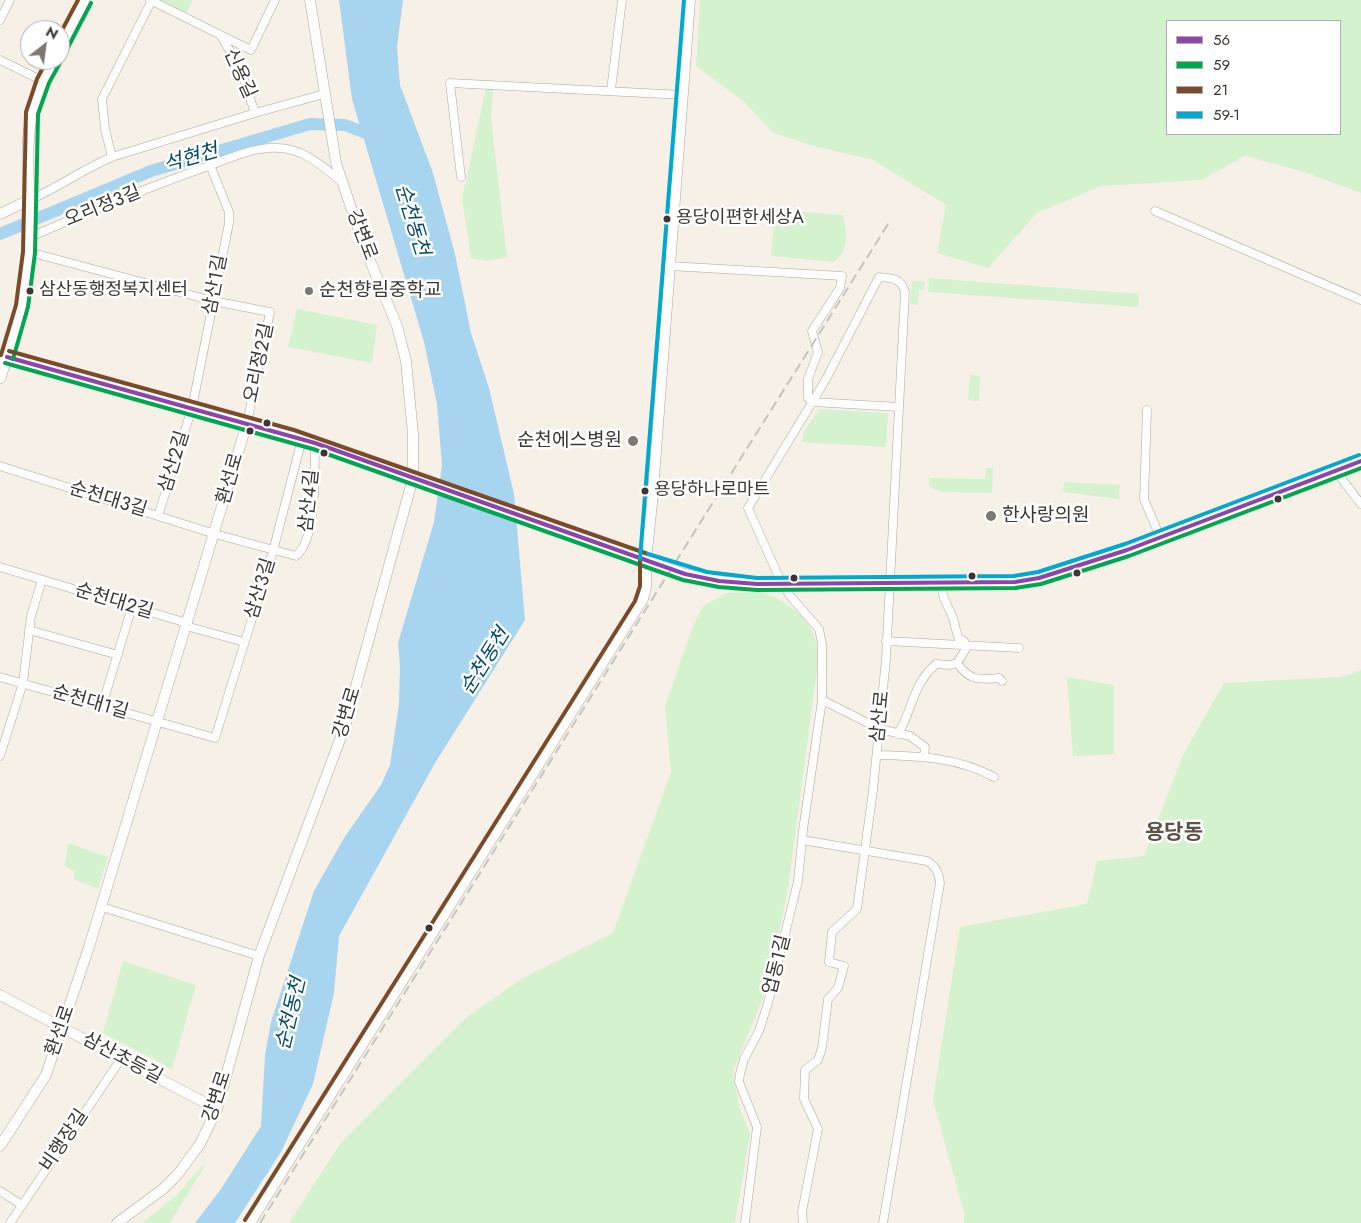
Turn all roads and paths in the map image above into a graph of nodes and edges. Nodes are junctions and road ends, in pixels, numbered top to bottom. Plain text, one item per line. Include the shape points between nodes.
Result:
1 (10, 0) edge
2 (85, 0) edge
3 (151, 0) edge
4 (275, 0) edge
5 (310, 0) edge
6 (622, 0) edge
7 (690, 0) edge
8 (0, 20) edge
9 (70, 29) edge
10 (221, 36) junction
11 (0, 60) edge
12 (49, 70) edge
13 (43, 81) junction
14 (611, 90) junction
15 (324, 94) junction
16 (683, 95) junction
17 (255, 112) junction
18 (112, 157) junction
19 (210, 165) junction
20 (461, 177) dead end
21 (341, 181) junction
22 (29, 204) junction
23 (1155, 211) dead end
24 (0, 214) edge
25 (30, 236) junction
26 (29, 252) junction
27 (670, 266) junction
28 (213, 300) junction
29 (1361, 300) edge
30 (7, 357) junction
31 (0, 378) edge
32 (812, 402) junction
33 (899, 407) junction
34 (192, 408) junction
35 (1147, 410) dead end
36 (247, 423) junction
37 (302, 439) junction
38 (315, 443) junction
39 (1361, 461) edge
40 (0, 466) edge
41 (1335, 470) junction
42 (413, 478) junction
43 (1361, 504) edge
44 (158, 516) junction
45 (215, 534) junction
46 (1160, 537) junction
47 (273, 551) junction
48 (646, 560) junction
49 (0, 567) edge
50 (42, 580) junction
51 (942, 582) junction
52 (782, 584) junction
53 (888, 584) junction
54 (132, 607) junction
55 (187, 625) junction
56 (29, 630) junction
57 (886, 641) junction
58 (244, 642) junction
59 (966, 645) junction
60 (1019, 648) dead end
61 (118, 654) junction
62 (958, 663) junction
63 (0, 677) edge
64 (1002, 681) dead end
65 (23, 684) junction
66 (822, 700) junction
67 (102, 706) junction
68 (158, 722) junction
69 (880, 729) junction
70 (898, 734) junction
71 (877, 755) junction
72 (0, 756) edge
73 (924, 757) junction
74 (994, 777) dead end
75 (802, 840) junction
76 (865, 850) junction
77 (102, 907) junction
78 (259, 956) junction
79 (0, 994) edge
80 (63, 1028) junction
81 (121, 1059) junction
82 (216, 1109) junction
83 (0, 1146) edge
84 (0, 1191) edge
85 (22, 1205) junction
86 (10, 1223) edge
87 (117, 1223) edge
88 (250, 1223) edge
89 (744, 1223) edge
90 (803, 1223) edge
91 (883, 1223) edge

1 - 8 street
2 - 9 main road
3 - 10 street
3 - 18 street via 102,99 104,129
4 - 10 street via 250,50
5 - 15 main road
6 - 14 street
7 - 16 main road
10 - 17 street, 신용길 via 240,68
11 - 13 street
12 - 13 main road
13 - 22 main road via 31,120
14 - 16 street
14 - 20 street via 450,83
15 - 17 street
15 - 21 main road, 강변로
16 - 27 main road
17 - 18 street
18 - 22 street via 91,166
19 - 21 street, 오리정3길 via 242,153 276,147 305,154
19 - 25 street, 오리정3길
19 - 28 street, 삼산1길 via 230,212
21 - 42 main road, 강변로 via 397,326 406,361
22 - 24 main road
22 - 25 main road
23 - 29 street
25 - 26 main road
26 - 28 street, 오리정2길
26 - 30 main road via 22,306
27 - 32 street via 842,276 840,288 812,331 818,352 807,385 808,398
27 - 48 main road
28 - 34 street, 삼산1길
28 - 36 street, 오리정2길 via 270,312
30 - 31 main road
30 - 34 main road
32 - 33 street
32 - 33 street, 삼산로 via 879,278 891,278 903,284 905,292
32 - 52 street, 업동1길 via 748,508
33 - 53 street, 삼산로
34 - 36 main road
34 - 44 street, 삼산2길
35 - 46 street via 1144,499
36 - 37 main road
36 - 45 main road, 환선로
37 - 38 main road
37 - 47 street, 삼산3길
38 - 42 main road
38 - 47 street, 삼산4길 via 309,531 303,549 296,556
39 - 41 main road
40 - 44 street, 순천대3길
41 - 43 street
41 - 46 main road
42 - 48 main road
42 - 78 main road, 강변로 via 345,726
44 - 45 street, 순천대3길
45 - 47 street
45 - 55 main road, 환선로
46 - 51 main road via 1039,578 1015,582
47 - 58 street, 삼산3길
48 - 52 main road via 685,574 719,581
48 - 88 main road via 646,587 641,604
49 - 50 street, 순천대2길
50 - 54 street, 순천대2길
50 - 56 street
51 - 53 main road
51 - 59 street via 944,603 953,619 958,639
52 - 53 main road
52 - 66 street, 업동1길 via 822,634
53 - 57 street, 삼산로
54 - 55 street, 순천대2길
54 - 61 street
55 - 58 street
55 - 68 main road, 환선로
56 - 61 street
56 - 65 street
57 - 59 street
57 - 69 street, 삼산로
58 - 68 street, 삼산3길 via 215,738
59 - 60 street
59 - 62 street
61 - 67 street
62 - 64 street via 970,678 984,681 999,678
62 - 70 street via 936,664 929,670 914,692 907,718
63 - 65 street, 순천대1길
65 - 67 street, 순천대1길
65 - 72 street
66 - 69 street
66 - 75 street, 업동1길
67 - 68 street, 순천대1길
68 - 77 main road, 환선로
69 - 70 street
69 - 71 street, 삼산로
70 - 73 street via 910,736 925,747
71 - 73 street
71 - 76 street, 삼산로
73 - 74 street via 958,762
75 - 76 street
75 - 89 street, 업동1길 via 798,881 768,1003 740,1074 739,1082 757,1127
76 - 90 street, 삼산로 via 857,908 832,932 829,962 844,966 838,988 828,999 822,1048 818,1060 805,1070 804,1099 818,1129 802,1212
76 - 91 street via 927,861 936,869 940,883
77 - 78 street
77 - 80 main road, 환선로
78 - 82 main road, 강변로
79 - 80 main road, 삼산초등길
80 - 81 main road, 삼산초등길
80 - 83 main road, 환선로 via 46,1075
81 - 82 main road, 삼산초등길
81 - 85 street, 비행장길
82 - 87 main road, 강변로 via 200,1144 178,1174
84 - 85 street
85 - 86 street, 비행장길

